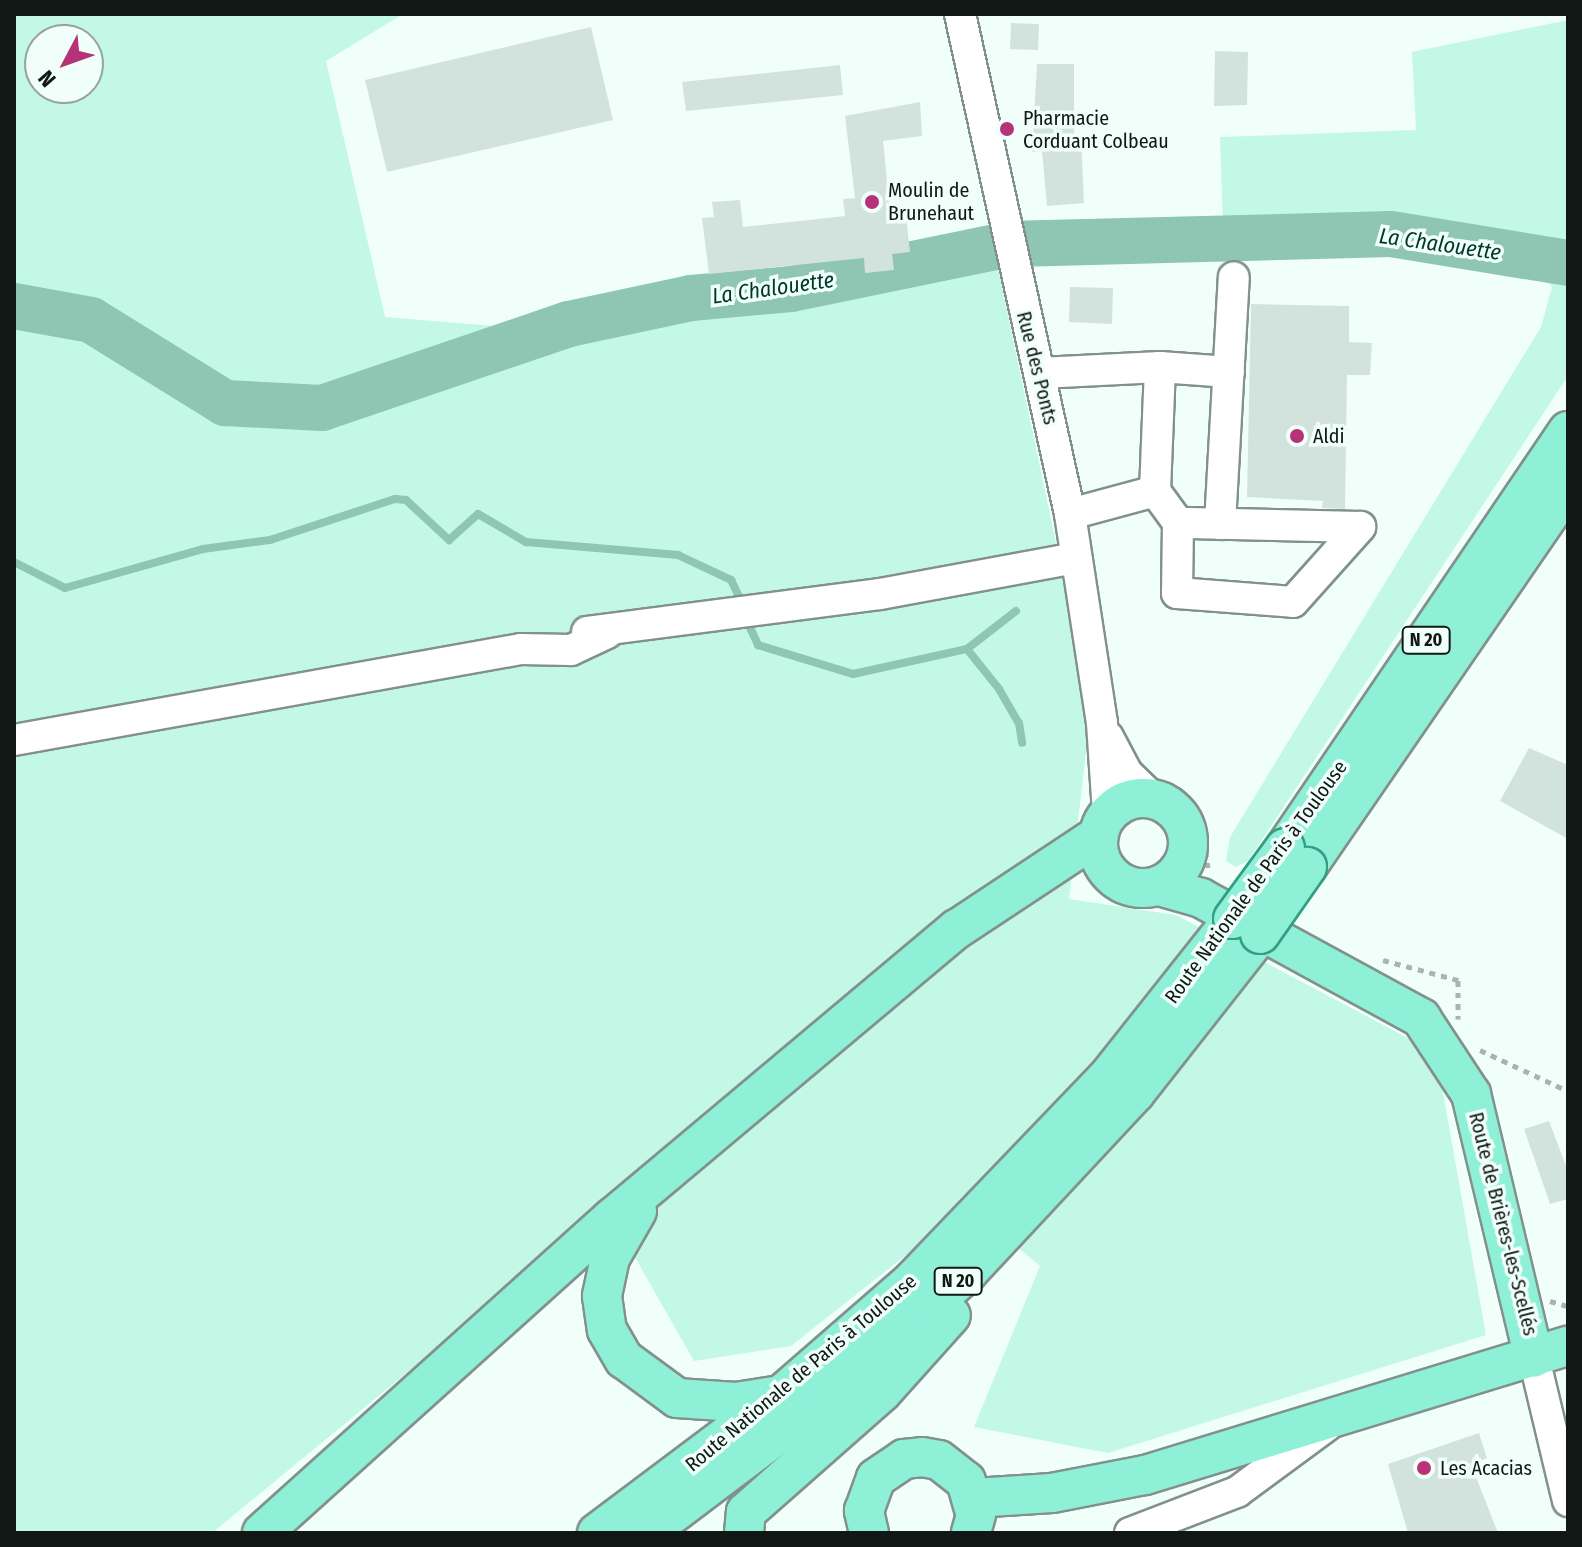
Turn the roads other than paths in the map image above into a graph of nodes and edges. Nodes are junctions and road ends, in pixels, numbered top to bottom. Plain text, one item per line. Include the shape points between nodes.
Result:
1 (960, 14) edge
2 (1234, 277) dead end
3 (1160, 367) junction
4 (1229, 372) junction
5 (1040, 373) junction
6 (1568, 431) edge
7 (1568, 487) edge
8 (1155, 491) junction
9 (1070, 514) junction
10 (1178, 523) junction
11 (1220, 524) junction
12 (1076, 558) junction
13 (1102, 723) junction
14 (14, 740) edge
15 (1163, 792) junction
16 (1104, 825) junction
17 (1186, 858) junction
18 (1296, 858) junction
19 (1114, 878) junction
20 (1159, 886) junction
21 (1208, 890) junction
22 (989, 909) junction
23 (1213, 973) junction
24 (649, 1192) junction
25 (968, 1272) junction
26 (1551, 1352) edge
27 (781, 1395) junction
28 (1330, 1423) junction
29 (1568, 1501) edge
30 (972, 1515) edge
31 (866, 1531) edge
32 (262, 1533) edge
33 (597, 1533) edge
34 (647, 1533) edge
35 (744, 1533) edge
36 (1130, 1533) edge

1 - 5 street, Rue des Ponts via 1015,280
2 - 4 street
3 - 4 street
3 - 5 street
3 - 8 street
4 - 11 street
5 - 9 street, Rue des Ponts
6 - 18 main road, Route Nationale de Paris à Toulouse / N 20
7 - 18 main road, Route Nationale de Paris à Toulouse / N 20
8 - 9 street
8 - 10 street
9 - 12 street, Rue des Ponts
10 - 11 street
10 - 11 street via 1177,593 1293,602 1360,527
12 - 13 street, Rue des Ponts
12 - 14 street via 607,633 564,630 521,649
13 - 15 street, Rue des Ponts via 1127,773
13 - 16 street, Rue des Ponts
15 - 16 main road via 1129,800
15 - 17 main road via 1186,829
16 - 19 main road via 1101,858
16 - 22 main road
17 - 20 main road
17 - 21 main road
18 - 23 main road, Route Nationale de Paris à Toulouse / N 20, bridge
19 - 20 main road via 1135,888
19 - 22 main road via 1062,884
20 - 21 main road, Route de Brières-les-Scellés
21 - 26 main road, Route de Brières-les-Scellés via 1421,1018 1471,1094
22 - 24 main road via 957,929
23 - 25 main road, Route Nationale de Paris à Toulouse / N 20 via 1135,1093
23 - 27 main road, Route Nationale de Paris à Toulouse / N 20 via 912,1281
24 - 27 main road via 610,1258 602,1296 607,1330 624,1359 677,1398 736,1402
24 - 32 main road via 612,1218
25 - 34 main road, Route Nationale de Paris à Toulouse / N 20 via 830,1395
25 - 35 main road via 955,1311 882,1392 746,1512
26 - 28 main road
26 - 29 street, Route de Brières-les-Scellés
27 - 33 main road, Route Nationale de Paris à Toulouse / N 20
28 - 30 main road via 1145,1475
28 - 36 street via 1237,1492
30 - 31 main road via 947,1464 904,1459 876,1478 864,1511

